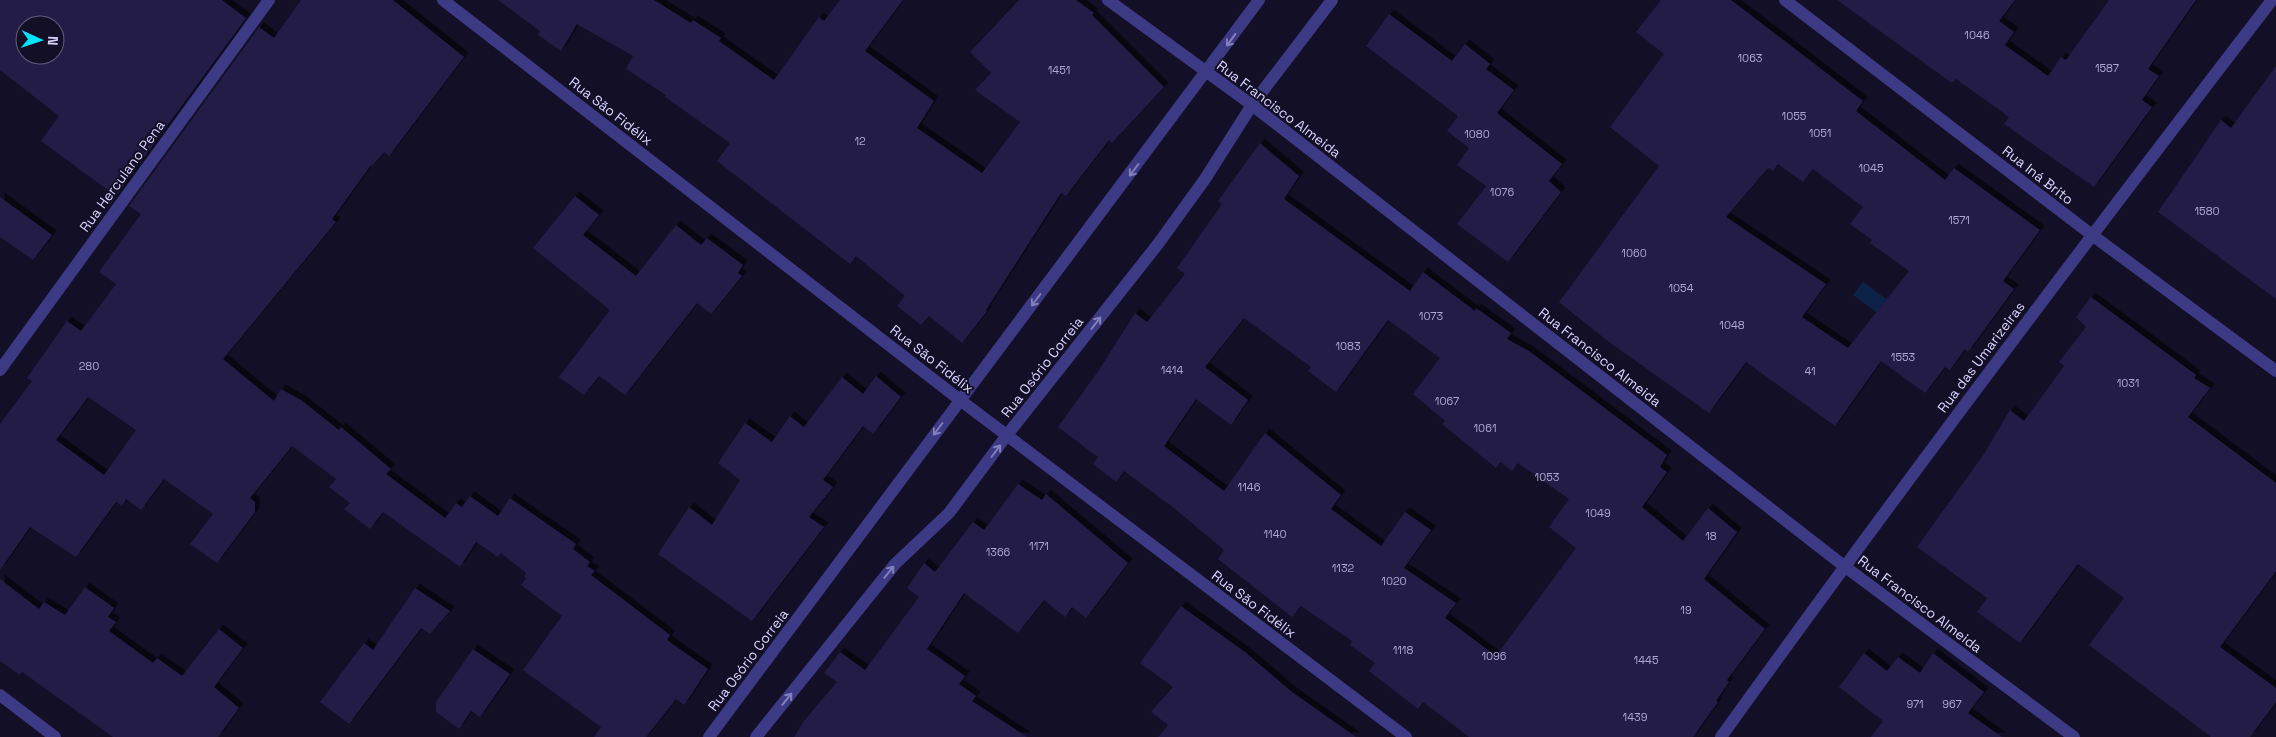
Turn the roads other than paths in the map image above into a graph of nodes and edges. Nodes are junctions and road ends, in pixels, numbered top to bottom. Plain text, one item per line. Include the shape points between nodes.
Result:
1 (269, 0) edge
2 (443, 0) edge
3 (1108, 0) edge
4 (1259, 0) edge
5 (1332, 0) edge
6 (1785, 0) edge
7 (2272, 0) edge
8 (1207, 72) junction
9 (1252, 105) junction
10 (2092, 235) junction
11 (0, 370) edge
12 (2276, 371) edge
13 (960, 400) junction
14 (1007, 436) junction
15 (1844, 566) junction
16 (0, 695) edge
17 (55, 737) edge
18 (709, 737) edge
19 (756, 737) edge
20 (1406, 737) edge
21 (1720, 737) edge
22 (2074, 737) edge

1 - 11 street, Rua Herculano Pena
2 - 13 street, Rua São Fidélix
3 - 8 street, Rua Francisco Almeida
4 -> 8 street, Rua Osório Correia
5 - 9 street, Rua Osório Correia
6 - 10 street, Rua Iná Brito
7 - 10 street, Rua das Umarizeiras
8 - 9 street, Rua Francisco Almeida
8 -> 13 street, Rua Osório Correia
14 -> 9 street, Rua Osório Correia via 1158,244
9 - 15 street, Rua Francisco Almeida
10 - 12 street, Rua Iná Brito
10 - 15 street, Rua das Umarizeiras
13 - 14 street, Rua São Fidélix
13 -> 18 street, Rua Osório Correia
19 -> 14 street, Rua Osório Correia via 895,564 949,513
14 - 20 street, Rua São Fidélix
15 - 21 street, Rua das Umarizeiras
15 - 22 street, Rua Francisco Almeida
16 - 17 street

